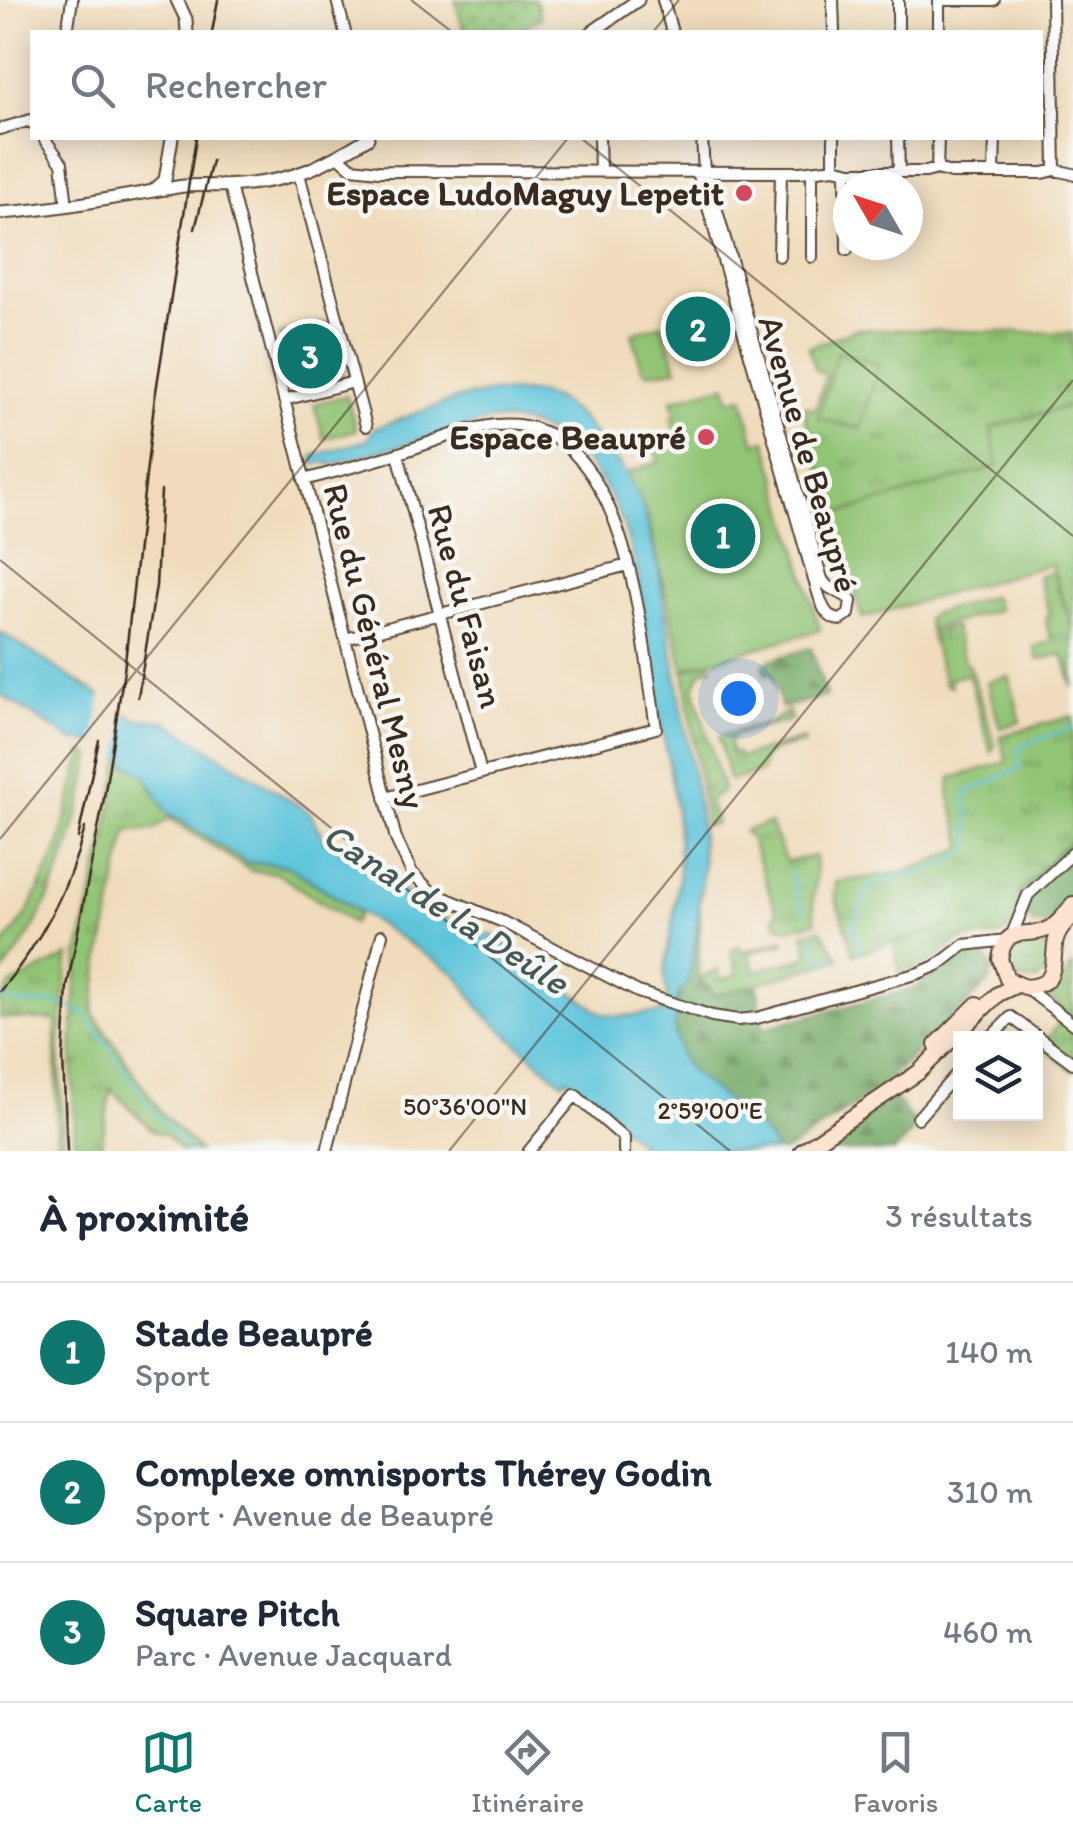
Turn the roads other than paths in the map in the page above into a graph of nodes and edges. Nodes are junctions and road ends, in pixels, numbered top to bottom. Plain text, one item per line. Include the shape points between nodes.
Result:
1 (72, 0) edge
2 (177, 0) edge
3 (336, 0) edge
4 (638, 0) edge
5 (663, 0) edge
6 (833, 0) edge
7 (898, 0) edge
8 (939, 0) edge
9 (994, 0) edge
10 (1052, 0) edge
11 (67, 30) edge
12 (187, 30) edge
13 (344, 30) edge
14 (595, 30) edge
15 (671, 30) edge
16 (834, 30) edge
17 (898, 30) edge
18 (939, 30) edge
19 (30, 122) edge
20 (0, 129) edge
21 (46, 140) edge
22 (172, 140) edge
23 (365, 140) edge
24 (599, 140) edge
25 (702, 140) edge
26 (834, 140) edge
27 (898, 140) edge
28 (938, 140) edge
29 (994, 140) edge
30 (338, 156) junction
31 (167, 168) junction
32 (937, 169) junction
33 (833, 170) edge
34 (840, 170) edge
35 (899, 170) edge
36 (923, 170) edge
37 (1055, 170) junction
38 (600, 171) junction
39 (702, 172) junction
40 (780, 172) junction
41 (812, 172) junction
42 (994, 172) junction
43 (299, 174) junction
44 (1073, 174) edge
45 (226, 186) junction
46 (144, 193) junction
47 (67, 206) junction
48 (0, 213) edge
49 (780, 256) dead end
50 (812, 257) dead end
51 (354, 382) junction
52 (284, 400) junction
53 (366, 426) dead end
54 (398, 454) junction
55 (304, 480) junction
56 (628, 565) junction
57 (439, 613) junction
58 (345, 638) junction
59 (481, 773) junction
60 (385, 798) junction
61 (1073, 853) edge
62 (1025, 901) junction
63 (1073, 904) edge
64 (1073, 916) edge
65 (1034, 932) junction
66 (382, 935) dead end
67 (1009, 938) junction
68 (973, 943) junction
69 (1054, 949) junction
70 (1000, 965) junction
71 (1051, 976) junction
72 (1021, 986) junction
73 (1054, 1008) junction
74 (1073, 1024) edge
75 (997, 1031) edge
76 (1029, 1031) edge
77 (1043, 1042) edge
78 (1073, 1064) edge
79 (953, 1078) edge
80 (918, 1118) dead end
81 (853, 1119) junction
82 (327, 1151) edge
83 (529, 1151) edge
84 (624, 1151) edge
85 (802, 1151) edge

1 - 11 street
2 - 12 street
3 - 13 street
4 - 14 street
5 - 15 street
6 - 16 street
7 - 17 street
8 - 9 street
8 - 18 street
10 - 37 street
19 - 20 street
21 - 47 street via 62,162
22 - 31 street
23 - 30 street
24 - 38 street
25 - 39 street
26 - 34 street
27 - 35 street
28 - 32 street
29 - 42 street
30 - 38 street via 358,170
30 - 43 street
31 - 45 street via 176,178
31 - 46 street via 163,185
32 - 36 street
32 - 42 street
33 - 41 street
37 - 42 street
37 - 44 street
38 - 39 street
39 - 39 street, Avenue de Beaupré via 816,586 826,614 841,620 851,602 822,579
39 - 40 street
40 - 41 street
40 - 49 street
41 - 50 street
43 - 45 street
43 - 51 street
45 - 46 street
45 - 52 street, Rue du Général Mesny
46 - 47 street
47 - 48 street
51 - 52 street
51 - 53 street
52 - 55 street, Rue du Général Mesny
54 - 55 street
54 - 56 street via 500,425 552,437 603,493
54 - 57 street, Rue du Faisan
55 - 58 street, Rue du Général Mesny
56 - 57 street
56 - 59 street via 656,728
57 - 58 street
57 - 59 street, Rue du Faisan
58 - 60 street, Rue du Général Mesny
59 - 60 street
60 - 68 street, Rue du Général Mesny via 402,854 426,888 653,998 732,1020 928,970
61 - 62 street
62 - 65 street via 1023,917
62 - 67 street
63 - 65 main road via 1056,924
64 - 69 main road
65 - 67 main road
65 - 69 main road
66 - 82 street
67 - 68 street, Rue du Général Mesny
67 - 70 main road
68 - 70 street
69 - 71 main road
70 - 72 main road
70 - 81 main road via 994,987
71 - 72 main road via 1038,986
71 - 73 street via 1048,998
72 - 73 street
72 - 81 main road via 1001,992 929,1064
73 - 74 street
75 - 76 street via 1010,1017
77 - 78 street
79 - 80 street
81 - 85 main road
83 - 84 street via 575,1095 624,1138

